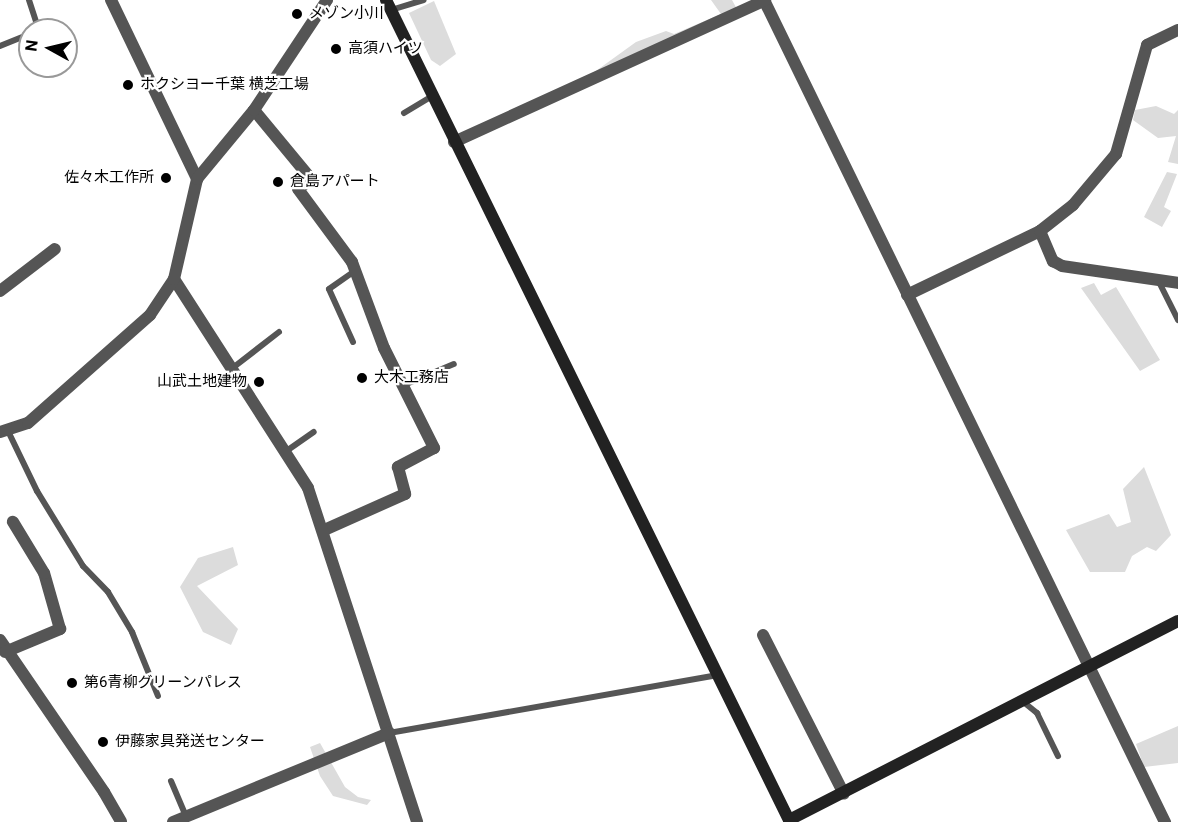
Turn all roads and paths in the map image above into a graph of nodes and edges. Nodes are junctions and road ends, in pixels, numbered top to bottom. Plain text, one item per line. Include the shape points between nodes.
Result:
1 (29, 0) edge
2 (111, 0) edge
3 (327, 0) edge
4 (424, 0) edge
5 (765, 0) edge
6 (388, 5) edge
7 (35, 18) edge
8 (1178, 30) edge
9 (18, 39) edge
10 (0, 46) edge
11 (432, 96) junction
12 (254, 110) junction
13 (404, 113) dead end
14 (454, 142) junction
15 (196, 179) junction
16 (1040, 231) junction
17 (55, 249) dead end
18 (355, 270) junction
19 (174, 279) junction
20 (1158, 280) junction
21 (1178, 283) edge
22 (0, 291) edge
23 (907, 295) junction
24 (1178, 320) edge
25 (279, 332) dead end
26 (353, 342) dead end
27 (454, 364) dead end
28 (230, 371) junction
29 (404, 385) junction
30 (4, 432) edge
31 (314, 432) dead end
32 (284, 452) junction
33 (13, 522) dead end
34 (324, 530) junction
35 (1178, 621) edge
36 (763, 635) dead end
37 (3, 646) edge
38 (1088, 666) junction
39 (718, 675) junction
40 (158, 696) dead end
41 (1021, 700) junction
42 (389, 734) junction
43 (1058, 756) dead end
44 (171, 781) dead end
45 (844, 794) junction
46 (186, 817) junction
47 (788, 821) edge
48 (121, 822) edge
49 (173, 822) edge
50 (417, 822) edge
51 (1165, 822) edge

1 - 7 lane
2 - 15 street
3 - 12 street
4 - 6 lane
5 - 14 street
5 - 23 street
6 - 11 street
8 - 16 street via 1147,45 1116,154 1073,206
9 - 10 lane
11 - 13 lane
11 - 14 street
12 - 15 street
12 - 18 street via 311,179 298,189
14 - 39 street
15 - 19 street
16 - 20 street via 1053,261 1062,266
16 - 23 street
17 - 22 street
18 - 26 lane via 329,289
18 - 29 street via 384,348
19 - 28 street
19 - 30 street via 150,315 118,346 28,423
20 - 21 street
20 - 24 lane
23 - 38 street
25 - 28 lane
27 - 29 lane
28 - 32 street
29 - 34 street via 434,448 398,467 405,494
30 - 40 lane via 83,566 108,592 132,632
31 - 32 lane
32 - 34 street via 308,488
33 - 37 street via 44,573 60,629
34 - 42 street
35 - 38 street
36 - 45 street
37 - 48 street via 105,792
38 - 41 street
38 - 51 street
39 - 42 lane
39 - 47 street
41 - 43 lane via 1037,713
41 - 45 street
42 - 46 street
42 - 50 street
44 - 46 lane
45 - 47 street
46 - 49 street

